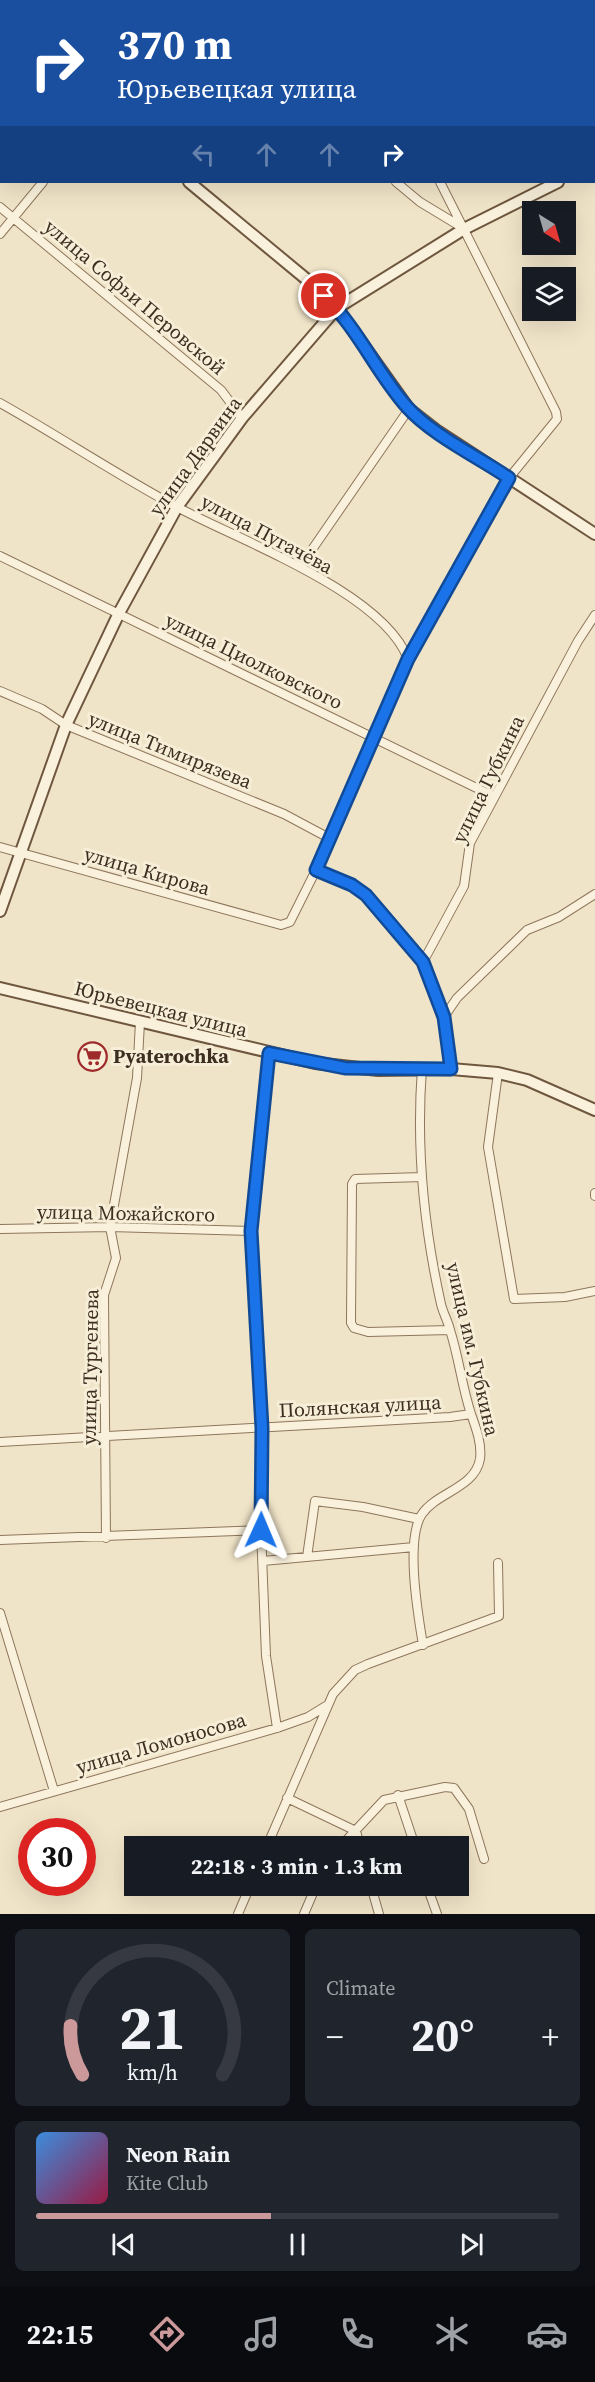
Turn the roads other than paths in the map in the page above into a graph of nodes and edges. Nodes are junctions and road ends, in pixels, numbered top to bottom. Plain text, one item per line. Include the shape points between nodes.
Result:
1 (42, 183) edge
2 (190, 183) edge
3 (397, 183) edge
4 (441, 183) edge
5 (556, 183) edge
6 (0, 207) edge
7 (12, 218) junction
8 (464, 229) junction
9 (0, 234) edge
10 (337, 308) junction
11 (0, 403) edge
12 (409, 409) junction
13 (242, 418) junction
14 (509, 478) junction
15 (177, 507) junction
16 (595, 534) edge
17 (0, 556) edge
18 (300, 567) junction
19 (119, 613) junction
20 (595, 615) edge
21 (408, 659) junction
22 (0, 691) edge
23 (66, 725) junction
24 (372, 738) junction
25 (493, 796) junction
26 (329, 838) junction
27 (0, 847) edge
28 (20, 853) junction
29 (316, 870) junction
30 (595, 894) edge
31 (0, 911) edge
32 (423, 962) junction
33 (0, 988) edge
34 (444, 1017) junction
35 (140, 1022) junction
36 (269, 1053) junction
37 (422, 1068) junction
38 (451, 1069) junction
39 (498, 1073) junction
40 (595, 1110) edge
41 (422, 1177) junction
42 (110, 1227) junction
43 (0, 1229) edge
44 (251, 1231) junction
45 (595, 1291) edge
46 (450, 1330) junction
47 (471, 1414) junction
48 (262, 1428) junction
49 (104, 1438) junction
50 (0, 1442) edge
51 (419, 1520) junction
52 (261, 1530) junction
53 (106, 1538) junction
54 (0, 1540) edge
55 (414, 1547) junction
56 (307, 1557) junction
57 (263, 1561) junction
58 (498, 1563) dead end
59 (0, 1613) edge
60 (423, 1645) junction
61 (327, 1705) junction
62 (277, 1728) junction
63 (54, 1791) junction
64 (398, 1795) junction
65 (287, 1798) junction
66 (0, 1807) edge
67 (356, 1831) junction
68 (271, 1836) edge
69 (351, 1836) edge
70 (357, 1836) edge
71 (412, 1836) edge
72 (484, 1859) dead end
73 (246, 1896) edge
74 (312, 1896) edge
75 (374, 1896) edge
76 (431, 1896) edge
77 (238, 1914) edge
78 (304, 1914) edge
79 (379, 1914) edge
80 (437, 1914) edge

1 - 7 street
2 - 10 street
3 - 8 street
4 - 8 street
5 - 8 street, улица Дарвина
6 - 7 street, улица Софьи Перовской
7 - 9 street
7 - 13 street, улица Софьи Перовской via 221,390
8 - 10 street, улица Дарвина
8 - 14 street via 557,415
10 - 12 street
10 - 13 street, улица Дарвина
11 - 15 street, улица Пугачёва
12 - 14 street
12 - 18 street
13 - 15 street, улица Дарвина
14 - 16 street
14 - 21 street
15 - 18 street, улица Пугачёва
15 - 19 street, улица Дарвина
17 - 19 street, улица Циолковского
18 - 21 street, улица Пугачёва via 379,618 402,643
19 - 23 street, улица Дарвина
19 - 24 street, улица Циолковского
20 - 25 street, улица Губкина
21 - 24 street
22 - 23 street, улица Тимирязева via 42,709
23 - 26 street, улица Тимирязева via 284,814
23 - 28 street, улица Дарвина
24 - 25 street, улица Циолковского
24 - 26 street
25 - 32 street, улица Губкина via 470,843 464,886
26 - 29 street
27 - 28 street, улица Кирова
28 - 29 street, улица Кирова via 286,925
28 - 31 street, улица Дарвина
29 - 32 street via 366,895
30 - 34 street via 559,917 527,930 457,998
32 - 34 street
33 - 35 street, Юрьевецкая улица
34 - 38 street
35 - 36 street, Юрьевецкая улица
35 - 42 street, улица Тургенева via 137,1078
36 - 37 street, Юрьевецкая улица via 345,1068
36 - 44 street
37 - 38 street, Юрьевецкая улица
37 - 41 street, улица им. Губкина
38 - 39 street, Юрьевецкая улица
39 - 40 street, Юрьевецкая улица via 538,1084
39 - 45 street via 488,1147 514,1299 565,1297
41 - 46 street, улица им. Губкина via 441,1306
41 - 46 street via 355,1179 352,1184 351,1323 354,1328 368,1332
42 - 43 street, улица Можайского
42 - 44 street, улица Можайского
42 - 49 street, улица Тургенева via 116,1258 104,1295
44 - 48 street
46 - 47 street, улица им. Губкина
47 - 48 street, Полянская улица
47 - 51 street, улица им. Губкина via 479,1443 476,1469
48 - 49 street, Полянская улица
48 - 52 street
49 - 50 street, Полянская улица
49 - 53 street, улица Тургенева
51 - 55 street
51 - 56 street via 315,1501
52 - 53 street
52 - 57 street
53 - 54 street
55 - 56 street
55 - 60 street
56 - 57 street
57 - 62 street via 266,1656
58 - 60 street via 499,1616
59 - 63 street
60 - 61 street via 355,1670
61 - 62 street, улица Ломоносова
61 - 65 street
62 - 63 street, улица Ломоносова
63 - 66 street, улица Ломоносова
64 - 67 street via 384,1800
64 - 71 street
64 - 72 street via 454,1788 469,1809
65 - 67 street
65 - 68 street
67 - 69 street
67 - 70 street
73 - 77 street
74 - 78 street
75 - 79 street
76 - 80 street

